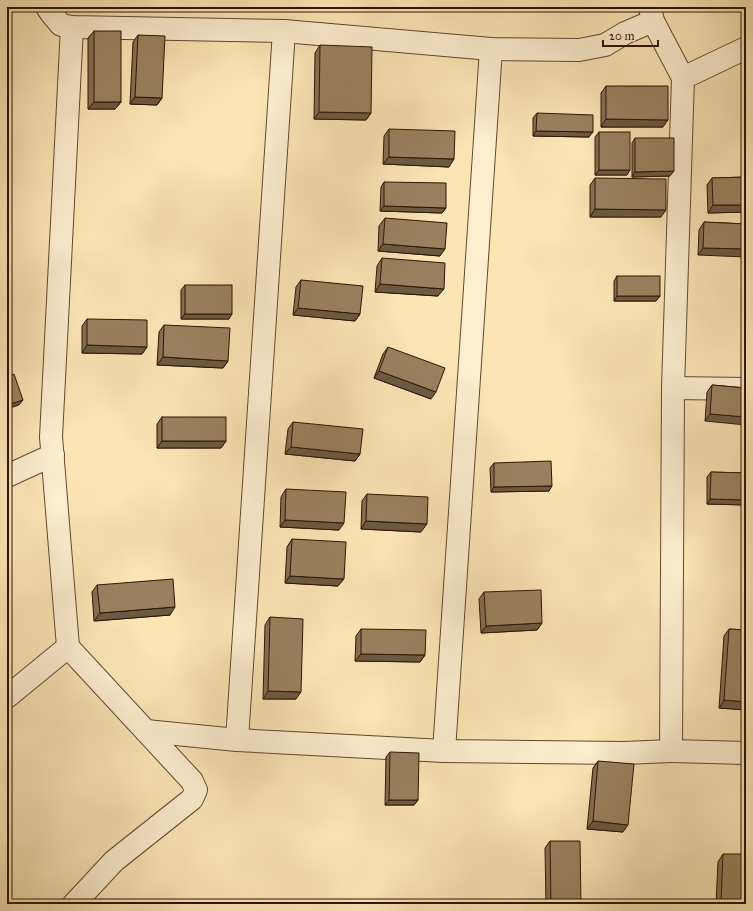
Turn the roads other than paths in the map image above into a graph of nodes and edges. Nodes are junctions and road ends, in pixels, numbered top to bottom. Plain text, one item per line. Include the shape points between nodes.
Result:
1 (47, 7) edge
2 (652, 14) edge
3 (72, 27) junction
4 (284, 31) junction
5 (746, 48) edge
6 (491, 49) junction
7 (683, 78) junction
8 (673, 388) junction
9 (746, 389) edge
10 (53, 455) junction
11 (7, 476) edge
12 (68, 647) junction
13 (7, 697) edge
14 (146, 731) junction
15 (237, 740) junction
16 (671, 750) junction
17 (444, 751) junction
18 (746, 753) edge
19 (74, 904) edge

1 - 3 street via 61,25
2 - 6 street via 605,45 579,50
2 - 7 street
3 - 4 street
3 - 10 street via 51,437
4 - 6 street
4 - 15 street
5 - 7 street
6 - 17 street
7 - 8 street
8 - 9 street
8 - 16 street
10 - 11 street
10 - 12 street
12 - 13 street
12 - 14 street
14 - 15 street
14 - 19 street via 192,781 196,790 192,799 114,861
15 - 17 street
16 - 17 street via 624,753
16 - 18 street

